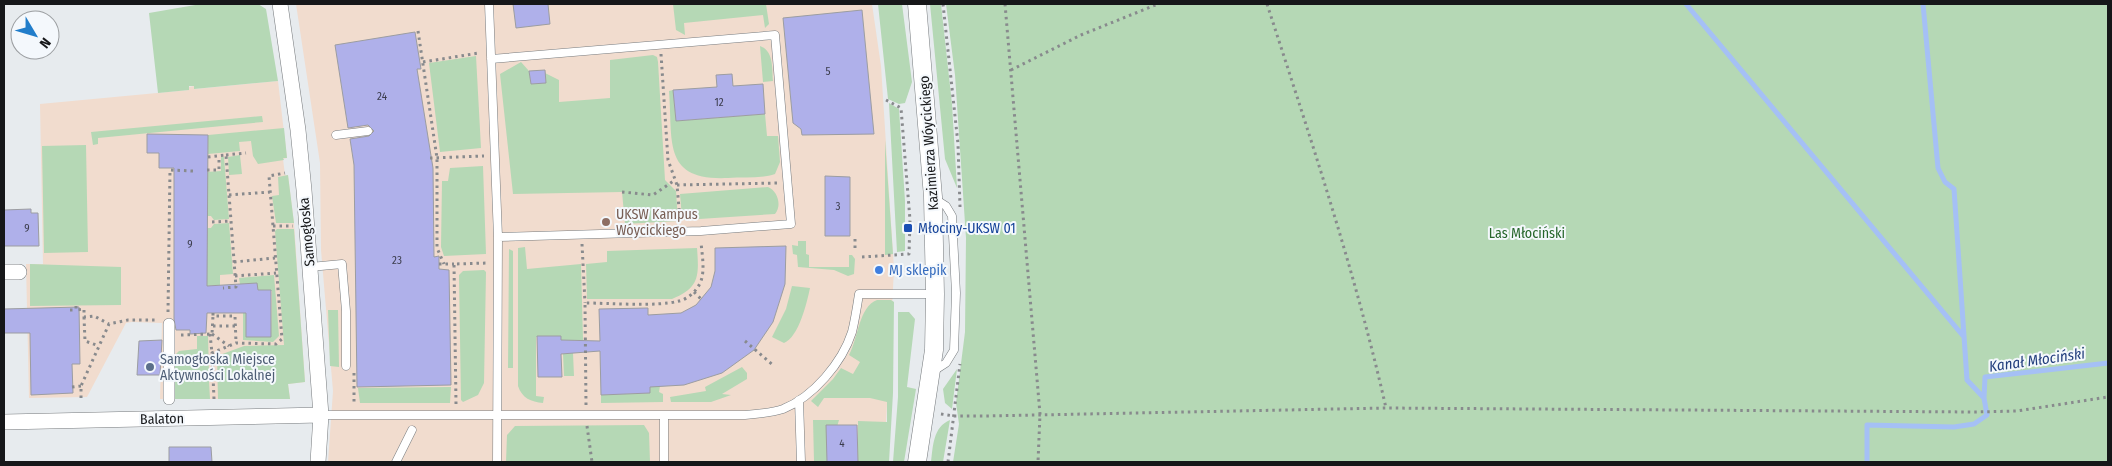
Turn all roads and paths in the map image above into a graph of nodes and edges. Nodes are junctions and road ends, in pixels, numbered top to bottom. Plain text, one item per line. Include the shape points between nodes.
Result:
1 (280, 4) edge
2 (489, 4) edge
3 (917, 4) edge
4 (1005, 4) edge
5 (1158, 4) edge
6 (1267, 4) edge
7 (418, 30) dead end
8 (660, 46) junction
9 (479, 53) dead end
10 (491, 59) junction
11 (423, 62) junction
12 (1011, 70) junction
13 (886, 100) dead end
14 (368, 132) dead end
15 (336, 136) dead end
16 (246, 153) dead end
17 (226, 155) junction
18 (219, 156) junction
19 (484, 156) dead end
20 (208, 157) dead end
21 (430, 158) dead end
22 (437, 158) junction
23 (207, 170) dead end
24 (194, 171) dead end
25 (285, 173) dead end
26 (675, 180) junction
27 (787, 183) junction
28 (677, 185) junction
29 (270, 192) junction
30 (622, 192) dead end
31 (229, 195) junction
32 (934, 198) junction
33 (231, 221) junction
34 (212, 222) dead end
35 (273, 226) junction
36 (294, 226) dead end
37 (681, 231) junction
38 (582, 234) junction
39 (498, 237) junction
40 (855, 237) dead end
41 (702, 248) dead end
42 (855, 248) dead end
43 (862, 257) dead end
44 (275, 258) junction
45 (234, 262) junction
46 (488, 263) dead end
47 (439, 264) dead end
48 (444, 264) junction
49 (454, 264) junction
50 (310, 267) junction
51 (276, 273) junction
52 (235, 276) junction
53 (223, 288) dead end
54 (694, 292) junction
55 (935, 294) junction
56 (702, 300) dead end
57 (585, 303) junction
58 (70, 310) dead end
59 (84, 317) junction
60 (109, 324) junction
61 (213, 326) junction
62 (236, 326) junction
63 (169, 327) junction
64 (79, 332) dead end
65 (85, 332) junction
66 (211, 334) junction
67 (745, 341) dead end
68 (236, 343) junction
69 (99, 346) junction
70 (229, 346) junction
71 (212, 353) junction
72 (346, 366) dead end
73 (774, 366) dead end
74 (931, 372) junction
75 (81, 386) junction
76 (72, 387) dead end
77 (354, 391) dead end
78 (2108, 397) edge
79 (81, 398) dead end
80 (354, 398) dead end
81 (169, 399) dead end
82 (214, 399) dead end
83 (456, 400) dead end
84 (799, 400) junction
85 (586, 405) dead end
86 (1386, 408) junction
87 (664, 414) junction
88 (1040, 414) junction
89 (321, 415) junction
90 (497, 415) junction
91 (4, 422) edge
92 (587, 426) dead end
93 (412, 430) dead end
94 (318, 462) edge
95 (396, 462) edge
96 (498, 462) edge
97 (592, 462) edge
98 (664, 462) edge
99 (801, 462) edge
100 (917, 462) edge
101 (948, 462) edge
102 (1038, 462) edge

1 - 50 street, Samogłoska via 298,130
2 - 10 lane
3 - 32 street, Kazimierza Wóycickiego
4 - 12 path
5 - 12 path via 1080,35
6 - 86 path via 1333,210
7 - 11 path
8 - 10 lane
8 - 26 path via 668,160
8 - 27 lane via 775,35
9 - 11 path
10 - 39 lane
11 - 22 path
12 - 88 path
13 - 43 path via 901,108 910,220 909,254
14 - 15 lane
16 - 17 path
17 - 18 path
17 - 31 path
18 - 20 path
18 - 23 path via 219,170
19 - 22 path
21 - 22 path
22 - 48 path via 437,248
24 - 63 path via 170,170
25 - 29 path via 269,176
26 - 28 path
26 - 30 path via 653,195
27 - 28 path
27 - 37 lane via 791,224
28 - 37 path
29 - 31 path
29 - 35 path
31 - 33 path
32 - 55 street, Kazimierza Wóycickiego
32 - 74 lane via 946,206 952,216 956,293 954,350 946,363
33 - 34 path
33 - 45 path
35 - 36 path
35 - 44 path
37 - 38 lane
38 - 39 lane
38 - 57 path
39 - 90 lane
40 - 42 path
41 - 54 path via 702,276
44 - 45 path
44 - 51 path
45 - 52 path
46 - 49 path
47 - 48 path
48 - 49 path
49 - 83 path
50 - 72 lane via 342,264
50 - 89 street, Samogłoska
51 - 52 path
51 - 68 path via 282,339 276,344
52 - 53 path via 236,287
54 - 56 path
54 - 57 path via 678,302
55 - 74 street, Kazimierza Wóycickiego
55 - 84 lane via 859,294 852,333 842,354 822,381
57 - 85 path
58 - 59 path via 84,310
59 - 60 path via 94,316
59 - 65 path
60 - 63 path via 128,320
60 - 69 path
61 - 62 path
61 - 62 path via 213,314 235,316
61 - 66 path
62 - 68 path
63 - 66 path
63 - 81 street
64 - 65 path
65 - 69 path via 85,341
66 - 70 path
66 - 71 path
67 - 73 path
68 - 70 path
69 - 75 path
70 - 71 path
71 - 82 path
74 - 100 street, Kazimierza Wóycickiego
75 - 76 path
75 - 79 path
77 - 80 path
78 - 86 path via 2017,411 1978,412
84 - 87 lane via 785,408 761,414
84 - 99 lane
86 - 88 path
87 - 90 lane
87 - 98 lane
88 - 101 path via 954,416
88 - 102 path
89 - 90 lane
89 - 91 street, Balaton
89 - 94 street, Samogłoska
90 - 96 lane
92 - 97 path
93 - 95 lane

